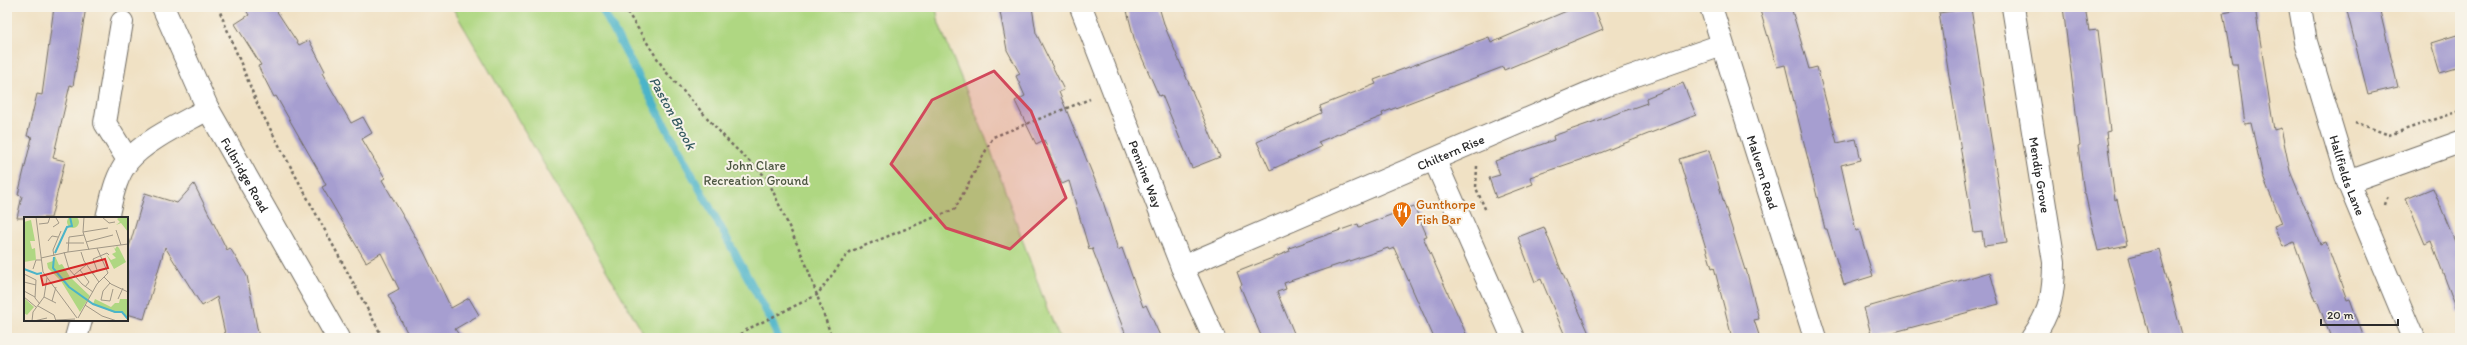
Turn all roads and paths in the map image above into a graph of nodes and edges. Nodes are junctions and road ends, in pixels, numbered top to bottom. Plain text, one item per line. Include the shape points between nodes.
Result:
1 (163, 7) edge
2 (218, 7) edge
3 (624, 7) edge
4 (1081, 7) edge
5 (1711, 7) edge
6 (2013, 7) edge
7 (2300, 7) edge
8 (122, 22) dead end
9 (1722, 45) junction
10 (1094, 98) dead end
11 (208, 109) junction
12 (2460, 111) edge
13 (2353, 115) dead end
14 (2460, 142) edge
15 (128, 160) junction
16 (1480, 160) dead end
17 (1435, 161) junction
18 (2348, 182) junction
19 (2389, 190) dead end
20 (2387, 210) dead end
21 (107, 217) edge
22 (1488, 217) dead end
23 (1182, 267) junction
24 (817, 295) junction
25 (81, 321) edge
26 (76, 338) edge
27 (338, 338) edge
28 (383, 338) edge
29 (736, 338) edge
30 (832, 338) edge
31 (1214, 338) edge
32 (1513, 338) edge
33 (1815, 338) edge
34 (2032, 338) edge
35 (2413, 338) edge

1 - 11 street, Fulbridge Road
2 - 28 path via 259,108
3 - 24 path via 666,72 729,142 767,178 806,264
4 - 23 street, Pennine Way
5 - 9 street, Malvern Road
6 - 34 street, Mendip Grove via 2054,262 2054,294 2046,315
7 - 18 street, Hallfields Lane via 2306,42
8 - 15 street via 105,123
9 - 17 street, Chiltern Rise via 1607,85
9 - 33 street, Malvern Road
10 - 24 path via 993,138 955,209 849,252
11 - 15 street via 156,139
11 - 27 street, Fulbridge Road
12 - 13 path via 2389,135 2356,122
14 - 18 street
15 - 21 street via 115,184
16 - 22 path via 1477,164 1476,188
17 - 23 street, Chiltern Rise
17 - 32 street
18 - 35 street, Hallfields Lane
19 - 20 path via 2385,203
23 - 31 street, Pennine Way
24 - 29 path via 748,329
24 - 30 path
25 - 26 street

